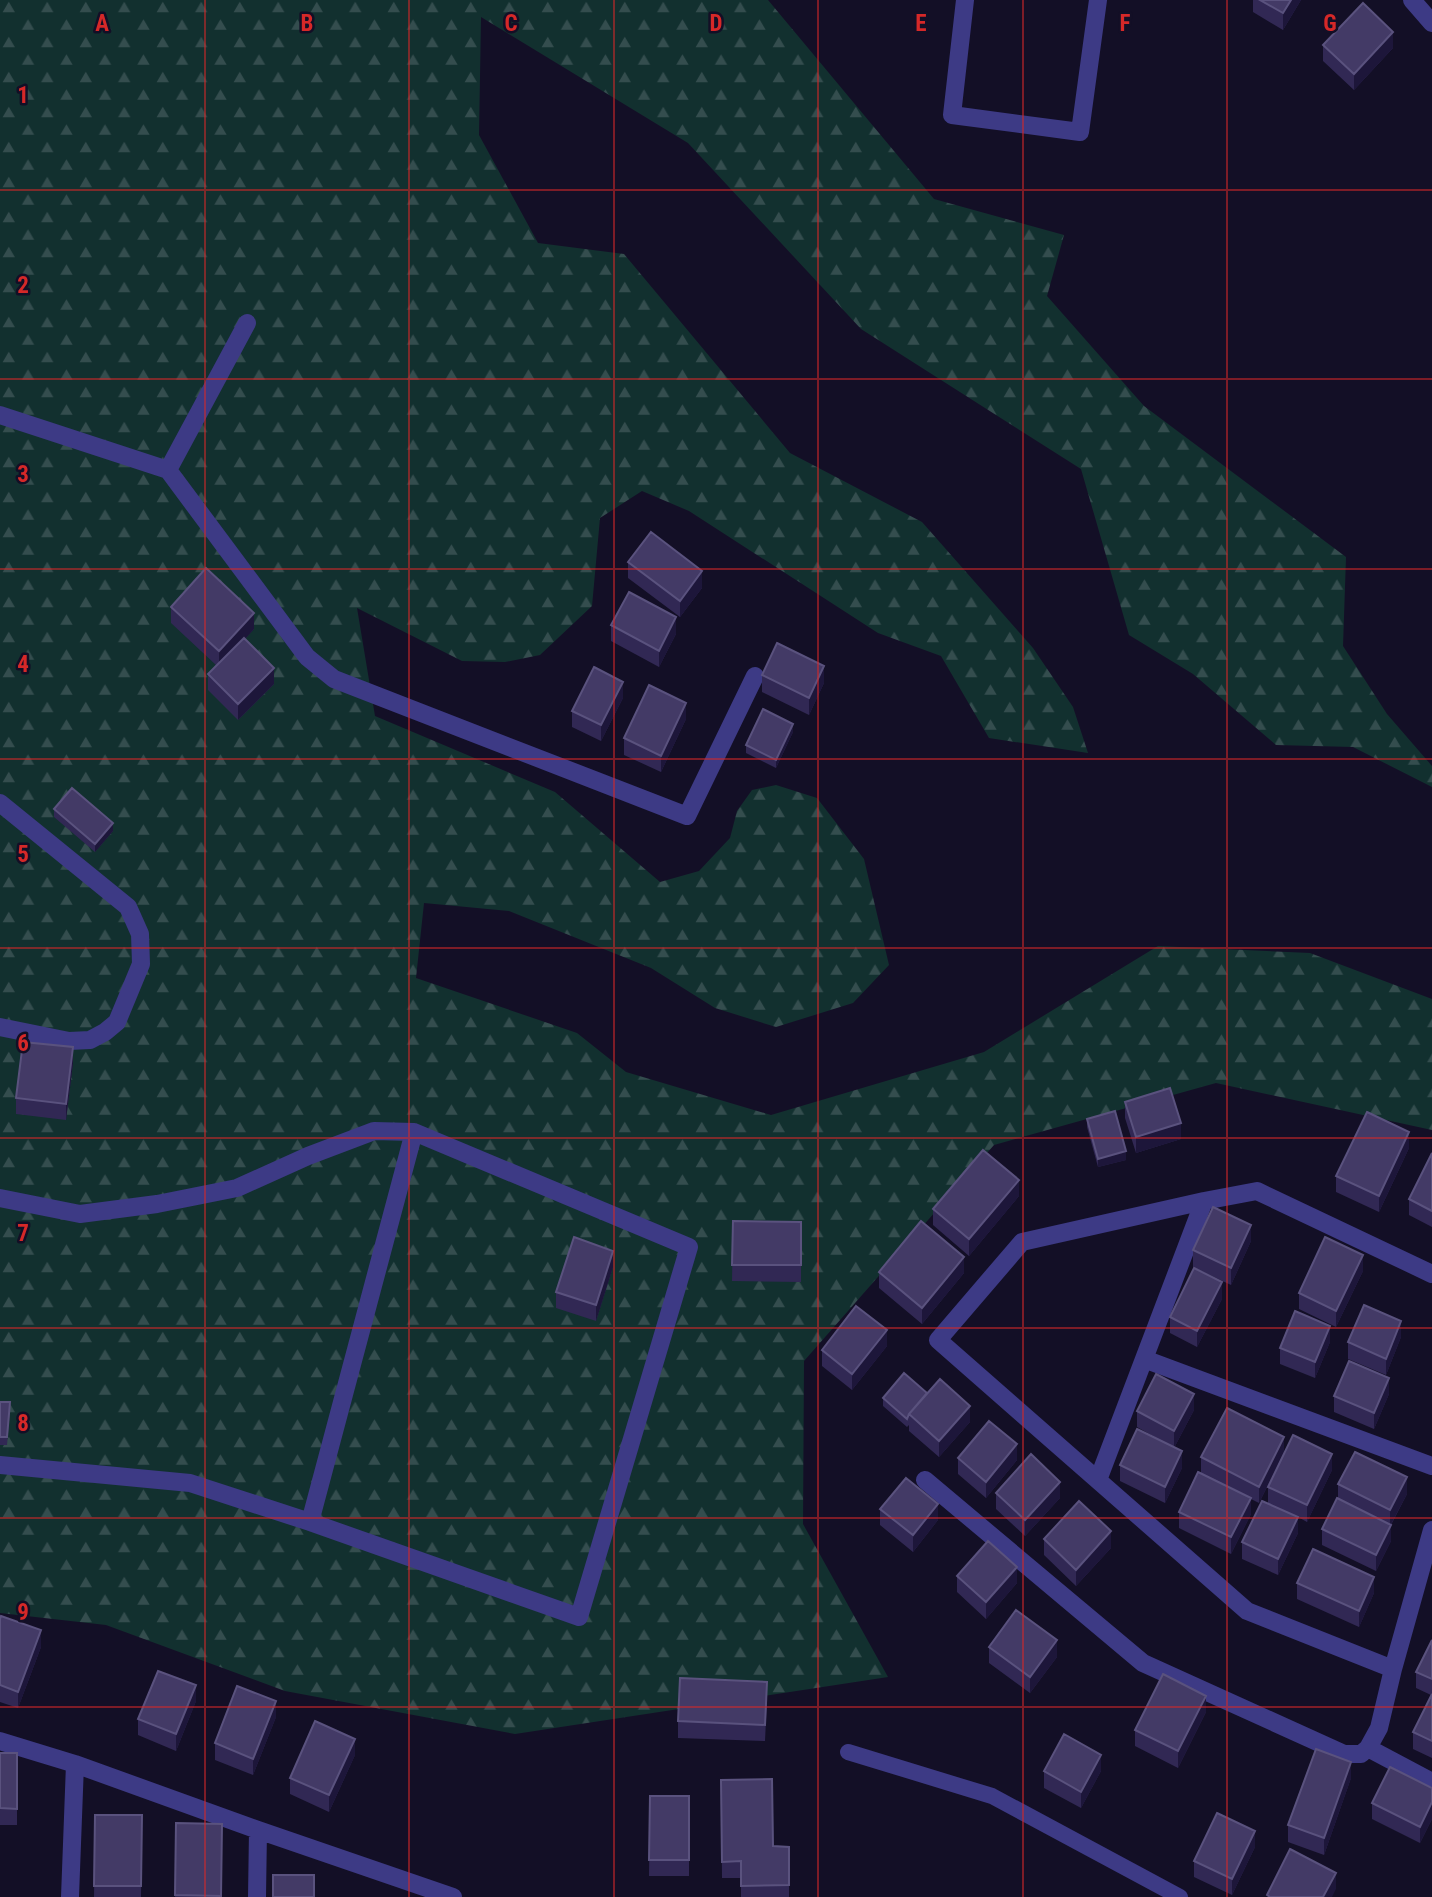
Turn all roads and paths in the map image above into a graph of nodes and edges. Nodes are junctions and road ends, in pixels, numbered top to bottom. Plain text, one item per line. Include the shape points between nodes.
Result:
1 (965, 0) edge
2 (1098, 0) edge
3 (1412, 0) edge
4 (1432, 23) edge
5 (247, 323) dead end
6 (0, 415) edge
7 (168, 470) junction
8 (755, 676) dead end
9 (0, 803) edge
10 (0, 1027) edge
11 (414, 1132) junction
12 (0, 1198) edge
13 (1203, 1201) junction
14 (1432, 1274) edge
15 (1144, 1359) junction
16 (0, 1465) edge
17 (1432, 1466) edge
18 (925, 1480) dead end
19 (1098, 1480) junction
20 (310, 1522) junction
21 (1432, 1530) edge
22 (1393, 1669) junction
23 (0, 1741) edge
24 (1368, 1748) junction
25 (848, 1752) dead end
26 (75, 1764) junction
27 (1432, 1782) edge
28 (258, 1830) junction
29 (445, 1896) edge
30 (69, 1897) edge
31 (257, 1897) edge
32 (1180, 1897) edge

1 - 2 street via 952,115 1080,132
3 - 4 street
5 - 7 street
6 - 7 street
7 - 8 street via 307,657 334,679 687,816
9 - 10 street via 128,907 140,934 141,964 117,1022 90,1040 69,1041
11 - 12 street via 374,1131 237,1188 157,1204 80,1214
11 - 20 street
11 - 20 street via 689,1247 579,1616
13 - 14 street via 1257,1191
13 - 15 street
13 - 19 street via 1022,1242 938,1340
15 - 17 street
15 - 19 street
16 - 20 street via 190,1483
18 - 24 street via 1143,1662 1343,1754 1361,1755
19 - 22 street via 1247,1611
21 - 22 street
22 - 24 street via 1379,1728
23 - 26 street
24 - 27 street
25 - 32 lane via 992,1796
26 - 28 street
26 - 30 street
28 - 29 street
28 - 31 street

